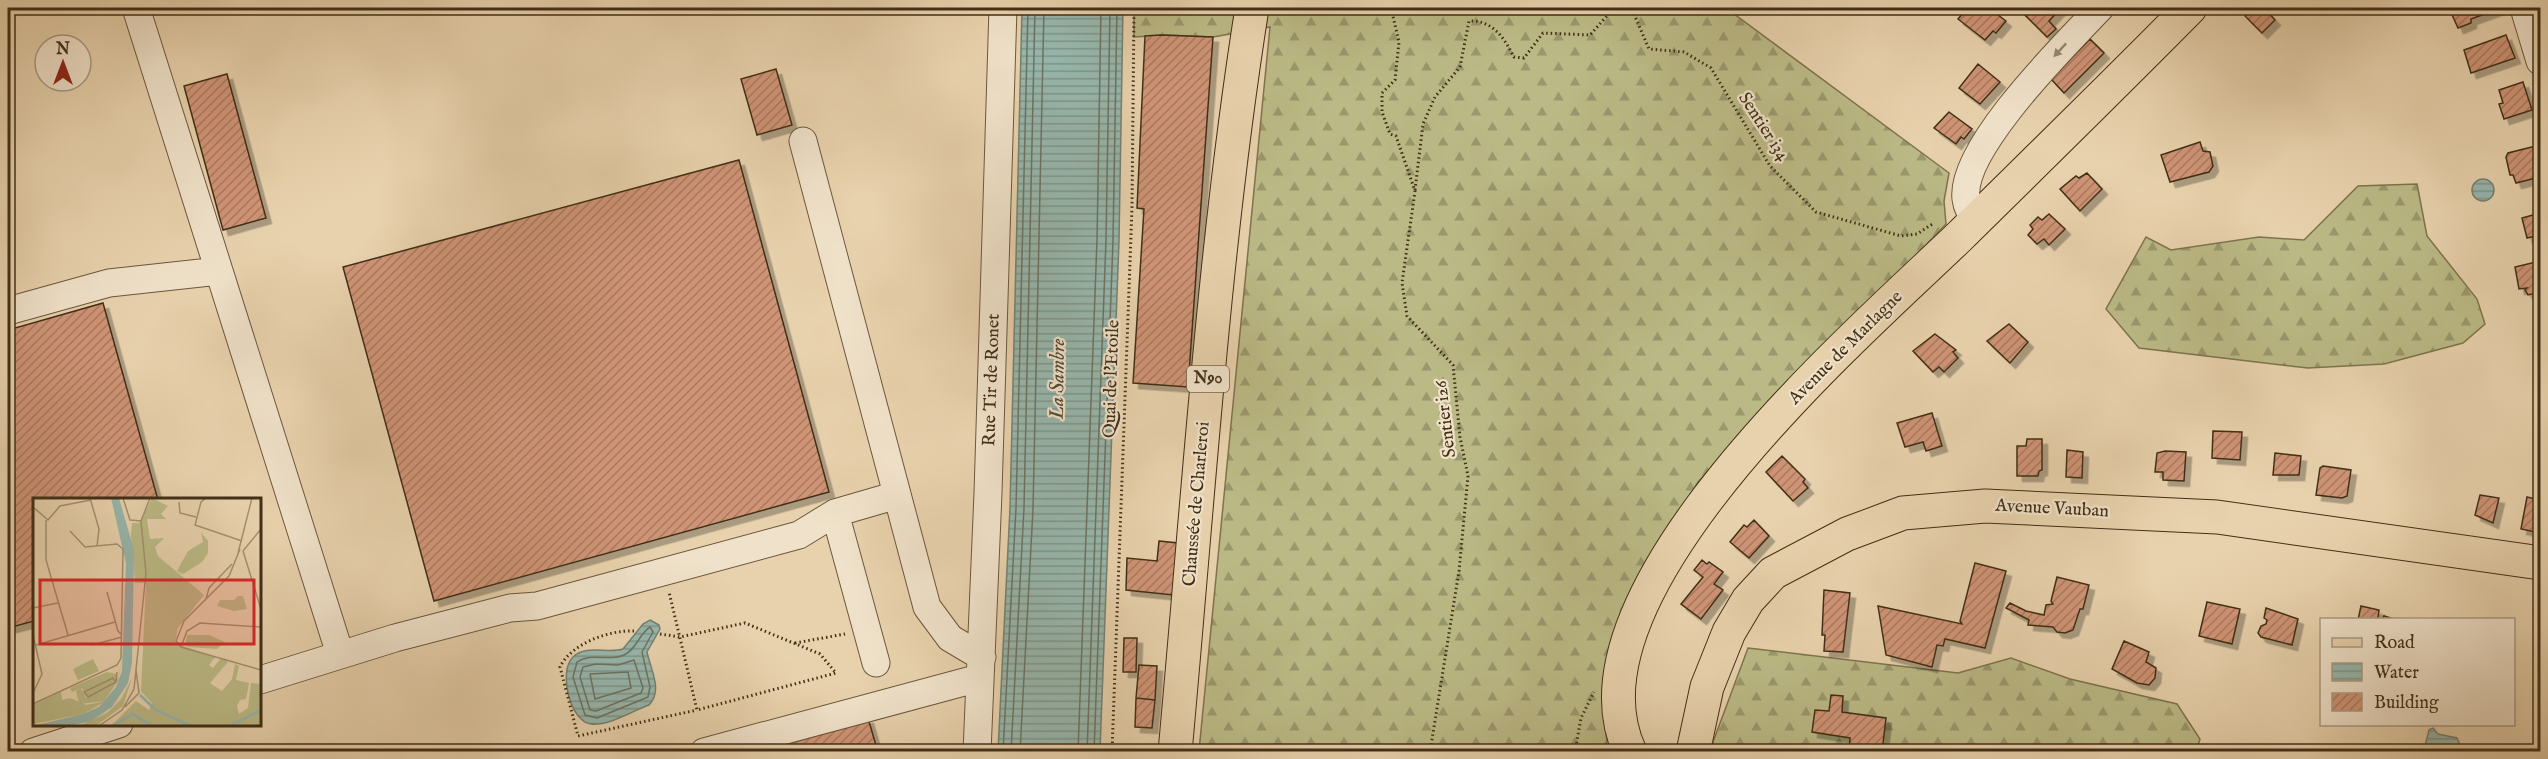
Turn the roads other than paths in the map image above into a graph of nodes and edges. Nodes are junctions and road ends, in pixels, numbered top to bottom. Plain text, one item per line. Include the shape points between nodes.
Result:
1 (136, 8) edge
2 (1003, 8) edge
3 (1252, 8) edge
4 (2100, 8) edge
5 (2190, 8) edge
6 (2524, 8) edge
7 (2541, 61) edge
8 (803, 141) dead end
9 (1972, 213) junction
10 (219, 271) junction
11 (8, 311) edge
12 (897, 495) junction
13 (834, 513) junction
14 (2541, 563) edge
15 (340, 654) junction
16 (876, 663) dead end
17 (981, 667) junction
18 (261, 680) edge
19 (113, 726) edge
20 (33, 752) edge
21 (704, 752) edge
22 (977, 752) edge
23 (1175, 752) edge
24 (1630, 752) edge
25 (1693, 752) edge

1 - 10 street
2 - 17 street, Rue Tir de Ronet
3 - 23 main road, Chaussée de Charleroi / N90 via 1235,117
4 -> 9 street via 2014,99 1971,170 1965,198
5 - 9 main road, Avenue de Marlagne
6 - 7 street
8 - 12 street
9 - 24 main road, Avenue de Marlagne via 1744,450 1682,533 1639,614 1617,684 1618,711
10 - 11 street via 109,283
10 - 15 street
12 - 13 street
12 - 17 street via 927,607 950,638
13 - 15 street via 799,535
13 - 16 street
14 - 25 main road, Avenue Vauban via 2217,517 1985,506 1903,513 1847,534 1773,573 1748,600 1729,632 1707,687
15 - 18 street
17 - 21 street
17 - 22 street, Rue Tir de Ronet
19 - 20 street

